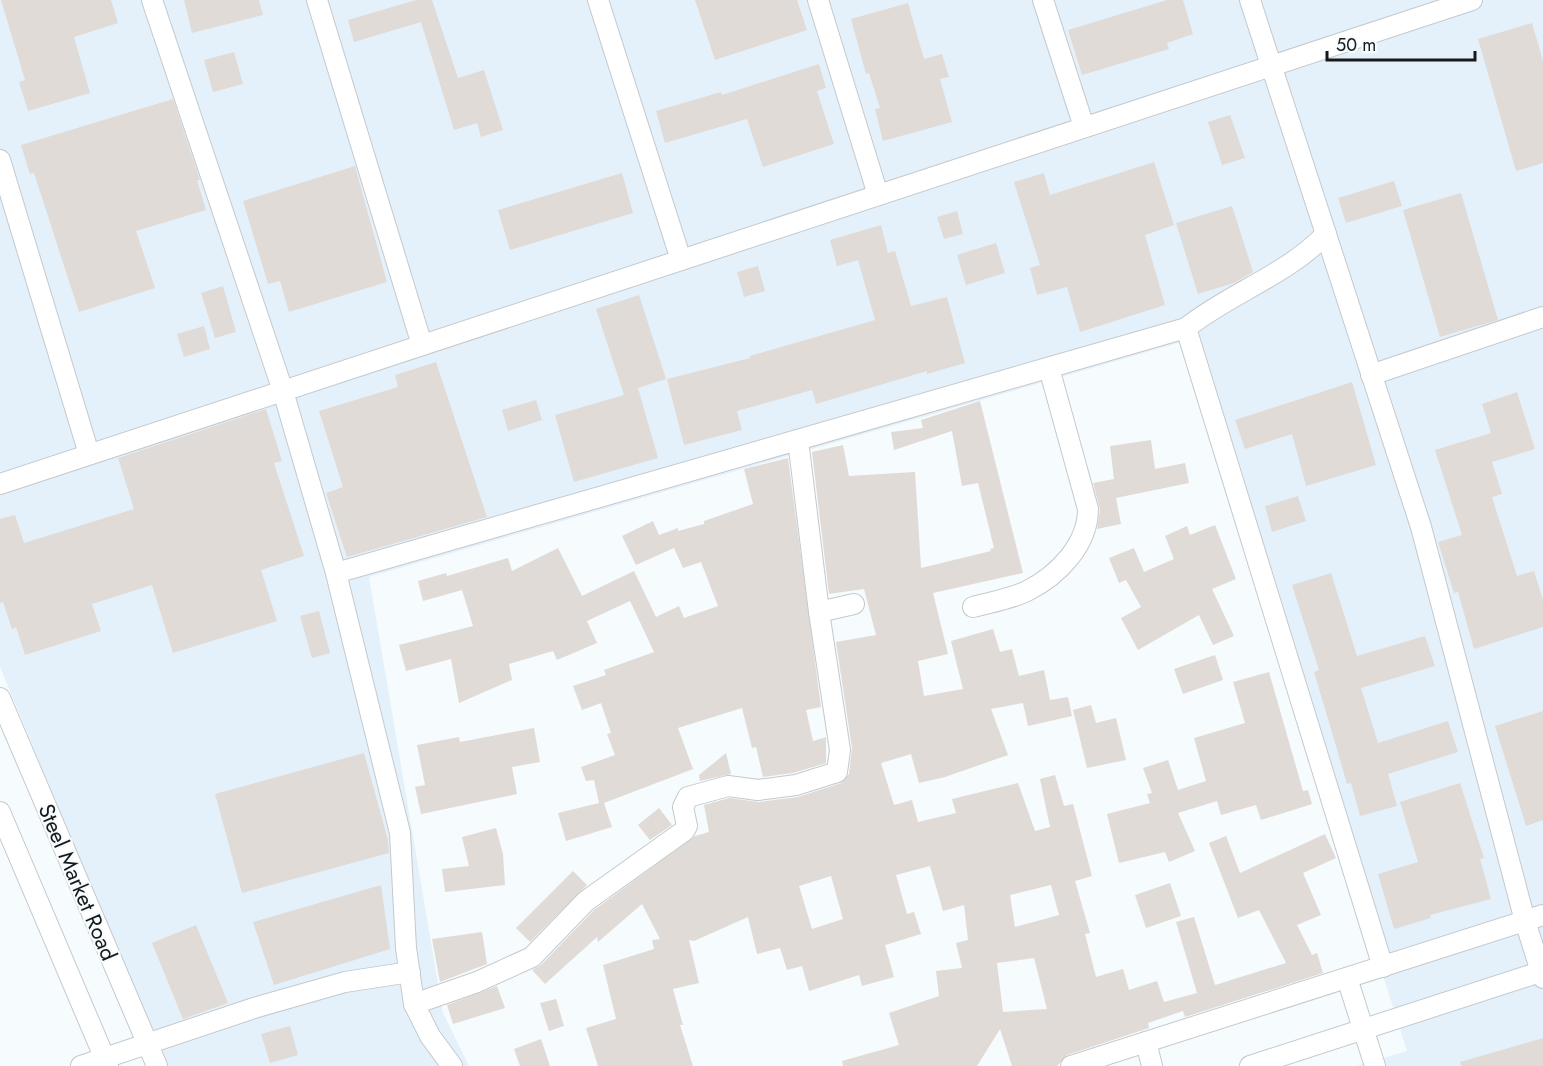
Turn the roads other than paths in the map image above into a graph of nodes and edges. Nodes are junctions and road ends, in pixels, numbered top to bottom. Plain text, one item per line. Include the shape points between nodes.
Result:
1 (152, 0) edge
2 (317, 0) edge
3 (598, 0) edge
4 (818, 0) edge
5 (1043, 0) edge
6 (1250, 0) edge
7 (1472, 0) edge
8 (1271, 66) junction
9 (1084, 127) junction
10 (0, 160) edge
11 (878, 195) junction
12 (1326, 234) junction
13 (681, 260) junction
14 (1543, 317) edge
15 (1186, 328) junction
16 (423, 345) junction
17 (1049, 368) junction
18 (1371, 375) junction
19 (283, 390) junction
20 (798, 440) junction
21 (89, 454) junction
22 (0, 484) edge
23 (336, 573) junction
24 (854, 604) dead end
25 (973, 607) dead end
26 (819, 612) junction
27 (0, 698) edge
28 (0, 812) edge
29 (1534, 918) edge
30 (1383, 967) junction
31 (410, 972) junction
32 (1542, 974) edge
33 (1347, 978) junction
34 (414, 1004) junction
35 (1364, 1029) junction
36 (1146, 1042) junction
37 (147, 1044) junction
38 (106, 1062) edge
39 (81, 1066) edge
40 (157, 1066) edge
41 (452, 1066) edge
42 (1071, 1066) edge
43 (1152, 1066) edge
44 (1250, 1066) edge
45 (1375, 1066) edge

1 - 19 street
2 - 16 street
3 - 13 street
4 - 11 street
5 - 9 street
6 - 8 street
7 - 8 street
8 - 9 street
8 - 12 street
9 - 11 street
10 - 21 street
11 - 13 street
12 - 15 street via 1295,262 1227,299
12 - 18 street
13 - 16 street
14 - 18 street
15 - 17 street
15 - 30 street
16 - 19 street
17 - 20 street
17 - 25 street via 1088,509 1087,530 1080,546 1045,579 1021,593
18 - 29 street via 1421,528
19 - 21 street
19 - 23 street
20 - 23 street
20 - 26 street
21 - 22 street
23 - 31 street via 400,833
24 - 26 street
26 - 34 street via 840,750 837,772 796,784 758,790 728,786 688,797 683,807 687,826 684,831 585,901 532,957
27 - 37 street, Steel Market Road
28 - 38 street, Steel Market Road
29 - 30 street
29 - 32 street
30 - 33 street
31 - 34 street
31 - 37 street via 345,982
32 - 35 street
33 - 35 street
33 - 36 street
34 - 41 street via 430,1036
35 - 44 street
35 - 45 street
36 - 42 street
36 - 43 street
37 - 38 street
37 - 40 street, Steel Market Road
38 - 39 street

